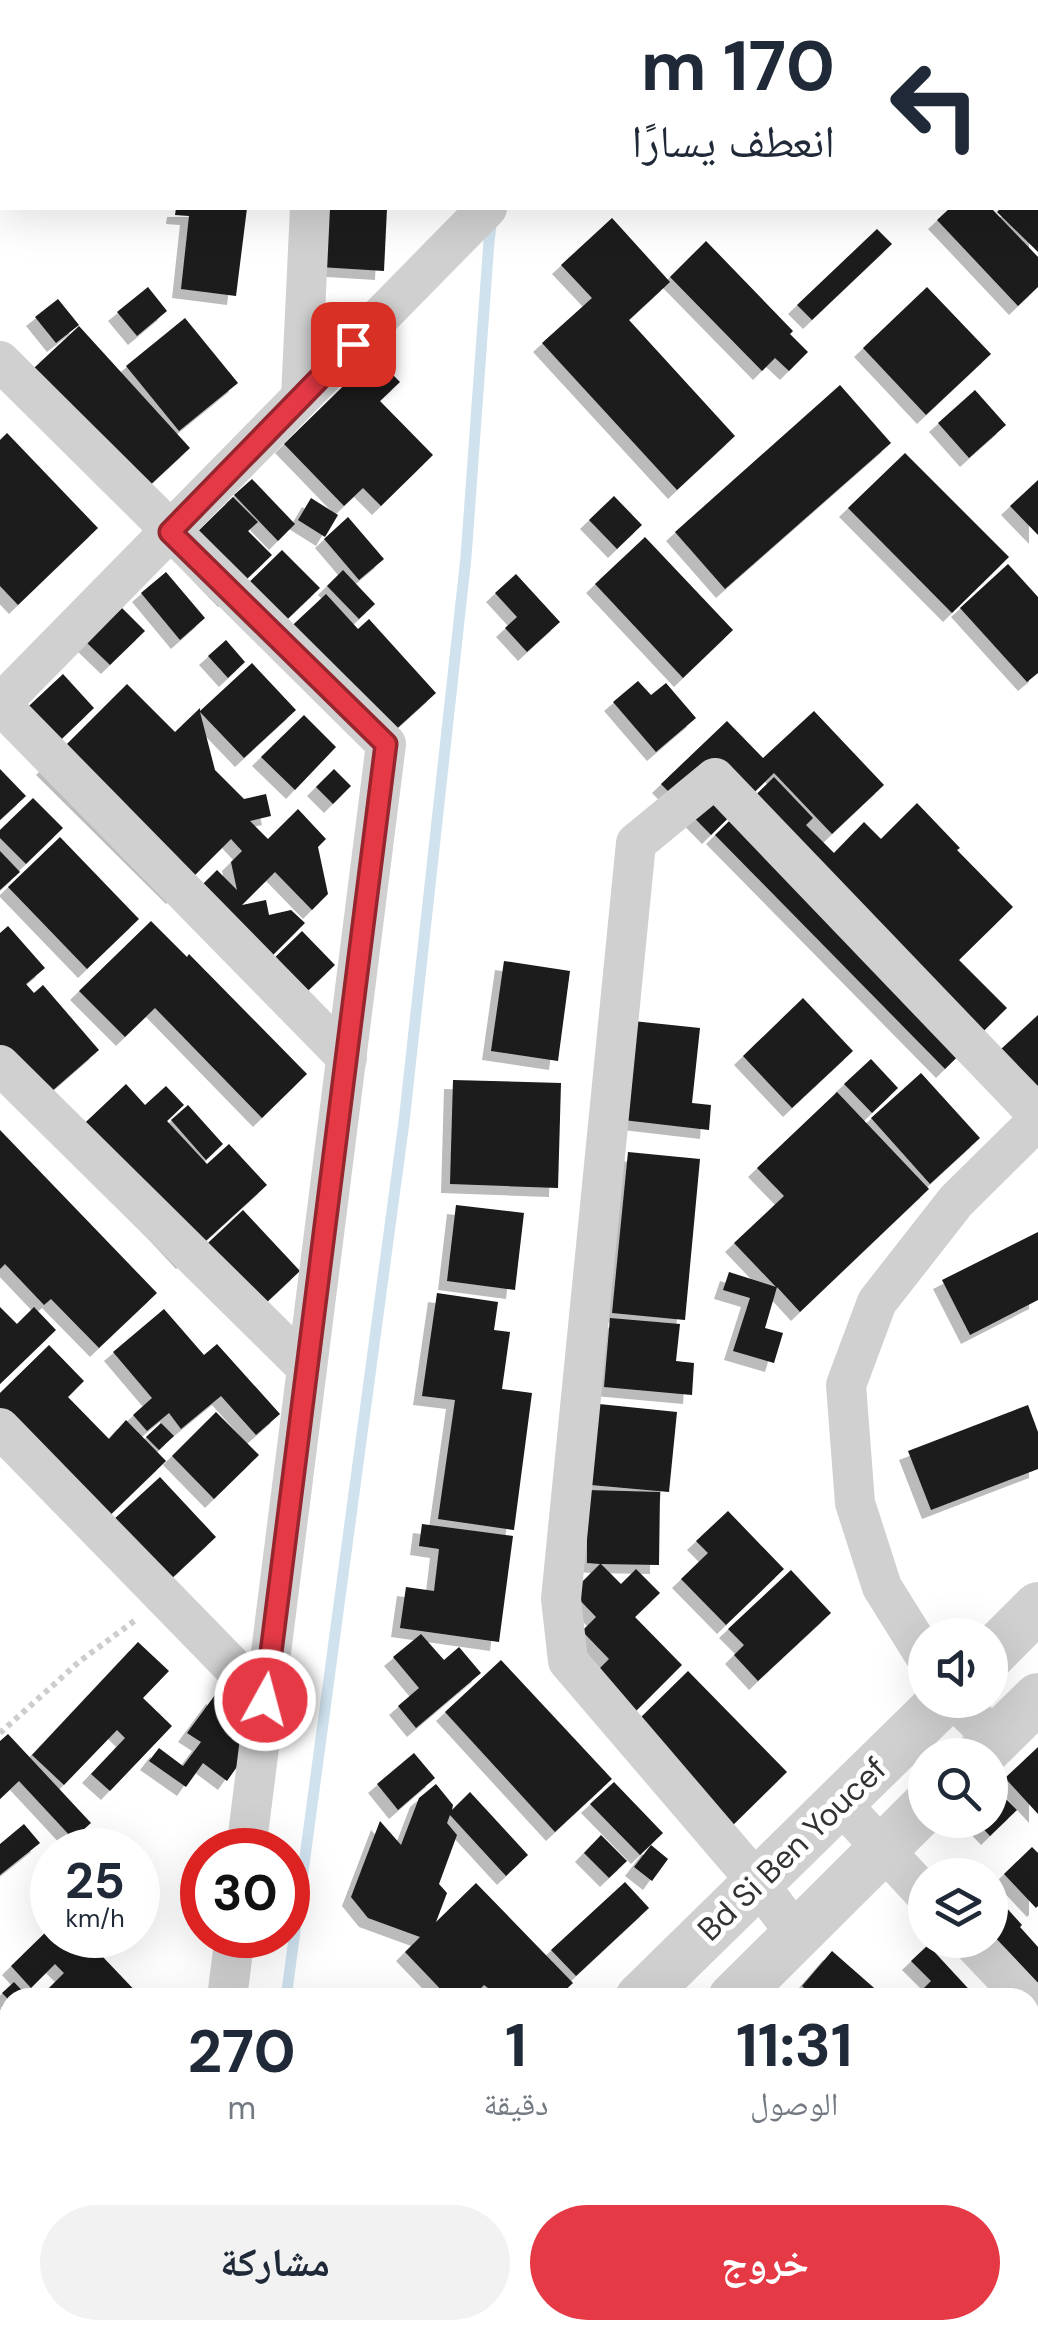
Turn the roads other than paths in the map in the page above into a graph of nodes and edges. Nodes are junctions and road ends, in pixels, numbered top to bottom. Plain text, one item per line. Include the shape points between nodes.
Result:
1 (310, 210) edge
2 (484, 210) edge
3 (0, 361) edge
4 (301, 398) junction
5 (170, 532) junction
6 (0, 704) edge
7 (347, 1058) junction
8 (0, 1066) edge
9 (1038, 1118) edge
10 (307, 1368) junction
11 (0, 1428) edge
12 (1038, 1607) edge
13 (908, 1629) edge
14 (1008, 1637) edge
15 (1038, 1698) edge
16 (265, 1700) junction
17 (926, 1718) edge
18 (998, 1738) edge
19 (840, 1803) junction
20 (908, 1824) edge
21 (249, 1828) edge
22 (882, 1849) junction
23 (908, 1876) edge
24 (758, 1882) junction
25 (796, 1934) junction
26 (232, 1958) edge
27 (987, 1958) edge
28 (228, 1988) edge
29 (650, 1988) edge
30 (743, 1988) edge
31 (1016, 1988) edge

1 - 4 street
2 - 4 street
3 - 5 street
4 - 5 street
5 - 6 street
5 - 7 street via 386,744
6 - 7 street
7 - 10 street
8 - 10 street
9 - 13 street via 956,1201 877,1302 846,1384 855,1503 882,1587
9 - 24 street via 715,778 636,843 562,1599 568,1661
10 - 16 street
11 - 16 street
12 - 14 street
15 - 18 street
16 - 21 street
17 - 19 street, Bd Si Ben Youcef
19 - 22 street
19 - 24 street, Bd Si Ben Youcef
20 - 22 street, Bd Si Ben Youcef
22 - 23 street
22 - 25 street, Bd Si Ben Youcef
24 - 25 street
24 - 29 street, Bd Si Ben Youcef
25 - 30 street, Bd Si Ben Youcef
26 - 28 street
27 - 31 street

